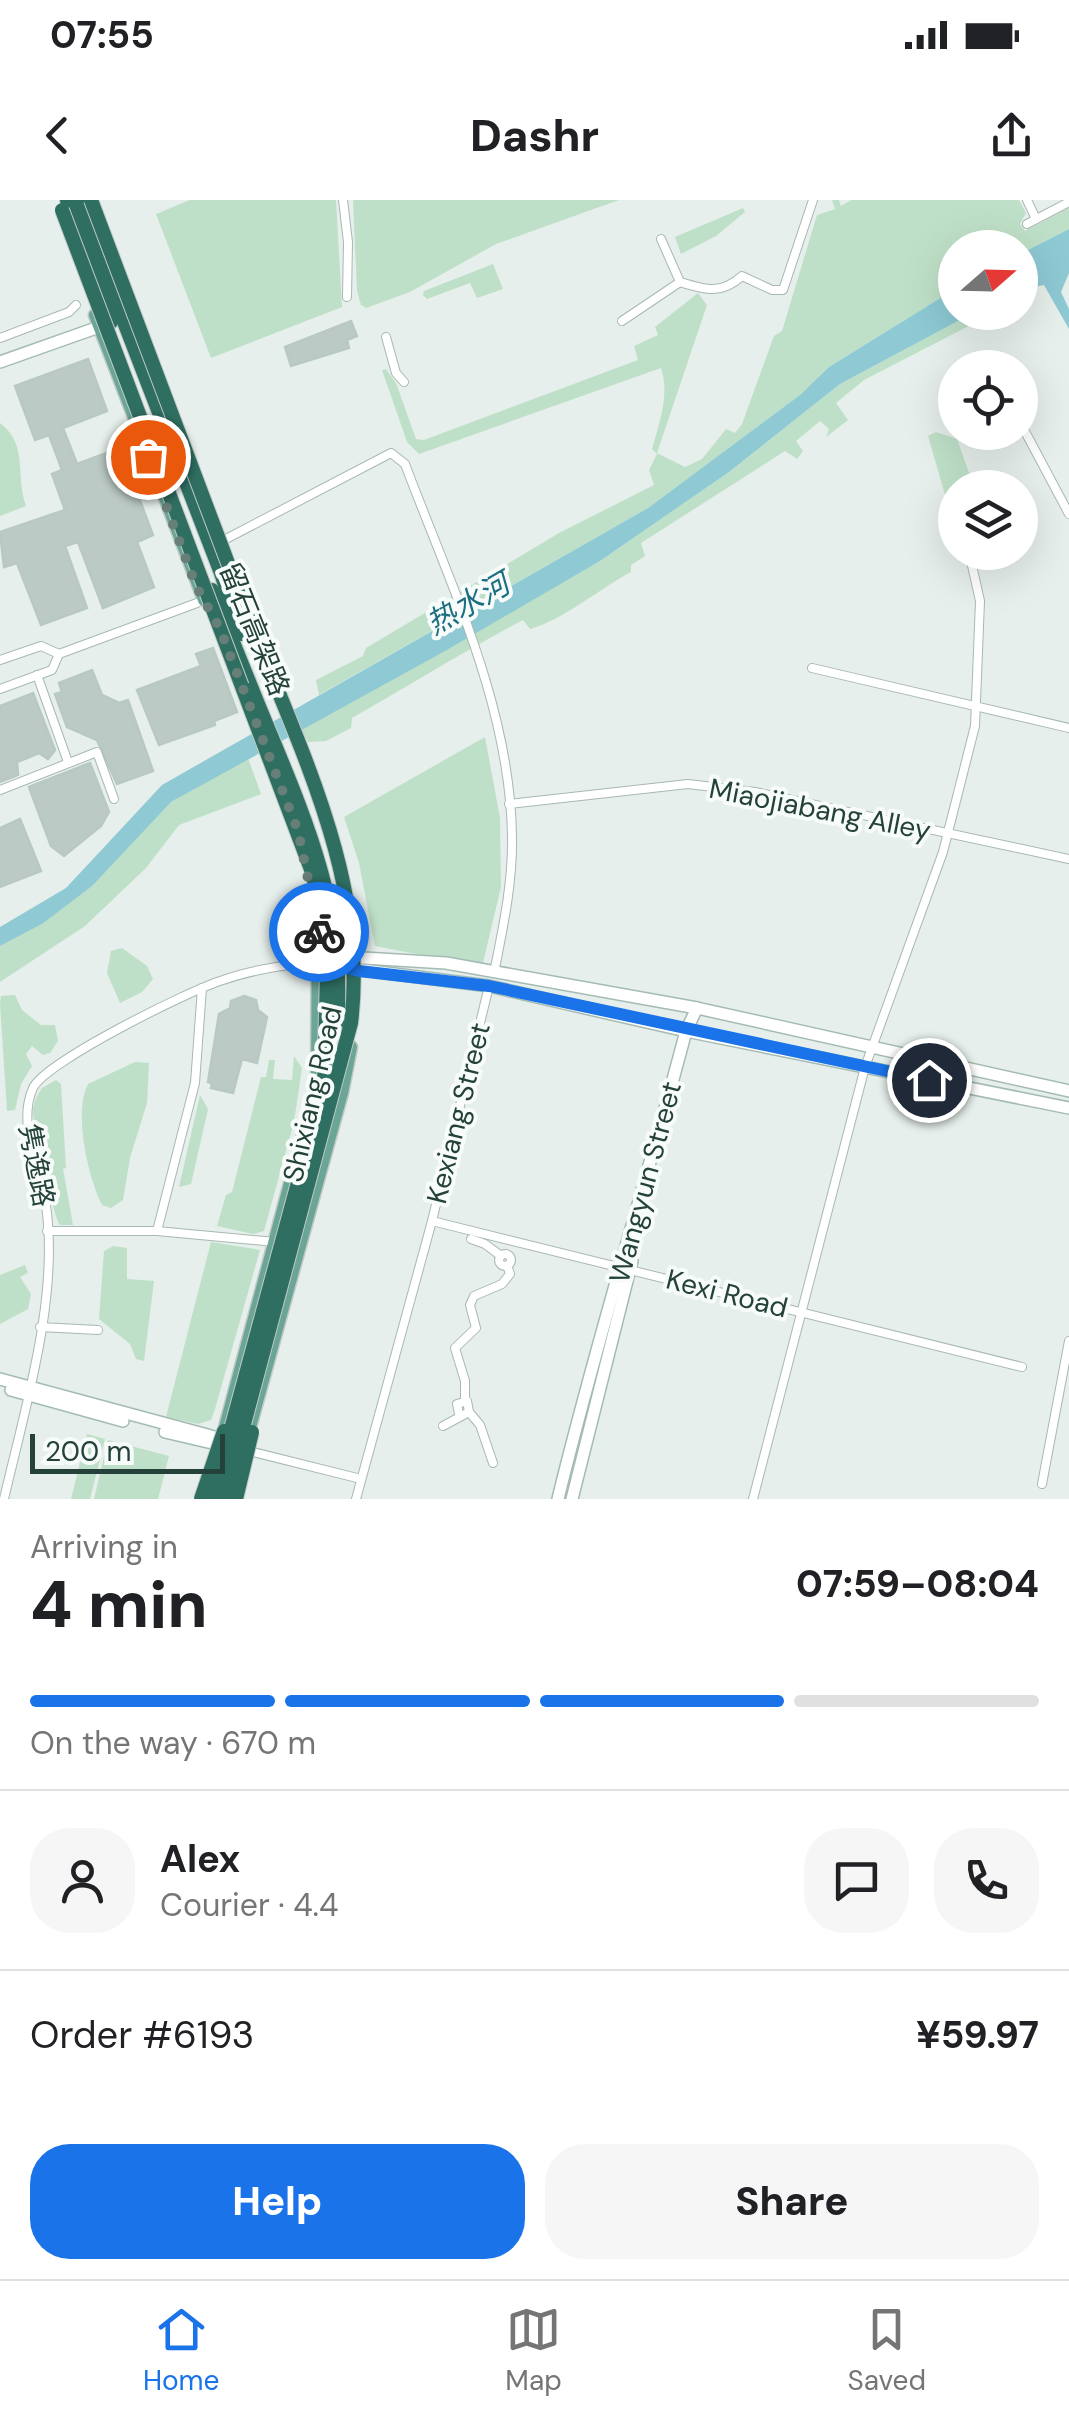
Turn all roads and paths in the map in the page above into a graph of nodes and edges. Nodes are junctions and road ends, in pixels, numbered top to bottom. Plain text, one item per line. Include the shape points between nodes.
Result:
1 (56, 200) edge
2 (343, 200) edge
3 (813, 200) edge
4 (1027, 200) edge
5 (1069, 202) edge
6 (79, 204) edge
7 (1036, 219) junction
8 (1027, 224) dead end
9 (661, 239) dead end
10 (680, 282) junction
11 (114, 297) junction
12 (347, 297) dead end
13 (76, 305) dead end
14 (622, 322) dead end
15 (103, 325) junction
16 (0, 338) edge
17 (386, 338) dead end
18 (0, 359) edge
19 (404, 382) dead end
20 (181, 426) junction
21 (1035, 450) edge
22 (148, 457) joint
23 (198, 471) junction
24 (161, 492) junction
25 (1069, 514) edge
26 (224, 540) junction
27 (973, 570) edge
28 (214, 576) junction
29 (197, 603) dead end
30 (58, 654) junction
31 (0, 660) edge
32 (812, 668) dead end
33 (38, 675) junction
34 (257, 687) junction
35 (0, 689) edge
36 (975, 707) junction
37 (1069, 728) edge
38 (68, 762) junction
39 (0, 790) edge
40 (114, 799) dead end
41 (509, 804) junction
42 (948, 833) junction
43 (1069, 859) edge
44 (358, 955) junction
45 (320, 961) junction
46 (359, 971) junction
47 (494, 972) junction
48 (489, 986) junction
49 (202, 988) junction
50 (697, 1008) junction
51 (351, 1024) junction
52 (689, 1031) junction
53 (872, 1047) junction
54 (866, 1067) junction
55 (338, 1068) junction
56 (324, 1088) junction
57 (1069, 1091) edge
58 (1069, 1108) edge
59 (432, 1221) junction
60 (156, 1230) junction
61 (48, 1231) junction
62 (471, 1239) dead end
63 (274, 1242) junction
64 (626, 1268) junction
65 (801, 1312) junction
66 (40, 1327) junction
67 (98, 1330) dead end
68 (1069, 1341) edge
69 (1022, 1367) dead end
70 (0, 1379) edge
71 (0, 1387) edge
72 (29, 1391) junction
73 (464, 1412) junction
74 (443, 1426) dead end
75 (221, 1442) junction
76 (244, 1448) junction
77 (493, 1463) dead end
78 (361, 1479) junction
79 (1042, 1484) dead end
80 (4, 1499) edge
81 (206, 1499) edge
82 (230, 1499) edge
83 (356, 1499) edge
84 (558, 1499) edge
85 (572, 1499) edge
86 (752, 1499) edge

1 - 15 main road
1 - 56 highway, 留石高架路, bridge via 312,872 328,936
2 - 12 street
3 - 10 street via 782,290 742,276 726,290
4 - 7 street
5 - 7 street
6 - 11 highway, 留石高架路
6 - 15 highway, 留石高架路
6 - 20 main road, Shixiang Road via 141,319
6 - 51 highway, 留石高架路, bridge via 338,857 354,949
7 - 8 street
9 - 10 street
10 - 14 street
11 - 20 highway
11 - 28 highway, 留石高架路
13 - 16 street
15 - 18 street
15 - 22 highway
15 - 28 highway, 留石高架路
17 - 19 street
20 - 23 main road, Shixiang Road
21 - 25 street
22 - 24 main road, Shixiang Road
23 - 26 main road, Shixiang Road
23 - 28 highway
24 - 28 highway
24 - 45 main road, Shixiang Road, bridge via 298,831 318,918
26 - 41 street, Kexiang Street via 391,453 405,464 478,655 497,721
26 - 44 main road, Shixiang Road, bridge via 243,611 342,858
27 - 36 street via 980,601
28 - 34 highway, 留石高架路
29 - 30 street
30 - 31 street via 41,646
30 - 33 street via 52,670
32 - 36 street
33 - 35 street
33 - 38 street
34 - 55 highway, 留石高架路, bridge via 320,836 341,911 348,978
34 - 56 highway, 留石高架路, bridge via 318,856 338,942 337,1022
36 - 37 street
36 - 42 street
38 - 39 street
38 - 40 street via 97,752
41 - 42 street, Miaojiabang Alley via 688,784
41 - 47 street, Kexiang Street via 510,877
42 - 43 street, Miaojiabang Alley
42 - 53 street
44 - 45 street
44 - 46 main road, Shixiang Road
44 - 47 street
45 - 46 street
45 - 49 street, 隽逸路
45 - 63 main road, Shixiang Road via 317,1082
46 - 48 street
46 - 76 main road, Shixiang Road via 342,1094
47 - 48 street, Kexiang Street
47 - 50 street
48 - 52 street
48 - 59 street, Kexiang Street
49 - 60 street via 195,1083
49 - 61 street, 隽逸路 via 69,1055 37,1079 26,1122
50 - 52 street, Wangyun Street
50 - 53 street
51 - 55 highway, 留石高架路, bridge
51 - 82 highway, bridge via 333,1115
52 - 54 street
52 - 64 street, Wangyun Street
53 - 54 street
53 - 57 street
54 - 58 street
54 - 65 street
55 - 82 highway, 留石高架路, bridge
56 - 81 highway, 留石高架路, bridge via 237,1403 215,1448
59 - 64 street, Kexi Road
59 - 78 street, Kexiang Street
60 - 61 street
60 - 63 street
61 - 66 street, 隽逸路
62 - 73 street via 510,1256 510,1274 474,1296 470,1306 476,1328 456,1348 465,1381 465,1401 457,1404
63 - 75 main road, Shixiang Road
64 - 65 street, Kexi Road
64 - 84 street, Wangyun Street
64 - 85 street, Wangyun Street
65 - 69 street, Kexi Road
65 - 86 street
66 - 67 street
66 - 72 street, 隽逸路
68 - 79 street
70 - 72 street
71 - 72 street
72 - 75 street
72 - 80 street, 隽逸路
73 - 74 street
73 - 77 street via 480,1424
75 - 76 street
75 - 81 main road, Shixiang Road
76 - 78 street
76 - 82 main road, Shixiang Road
78 - 83 street, Kexiang Street

